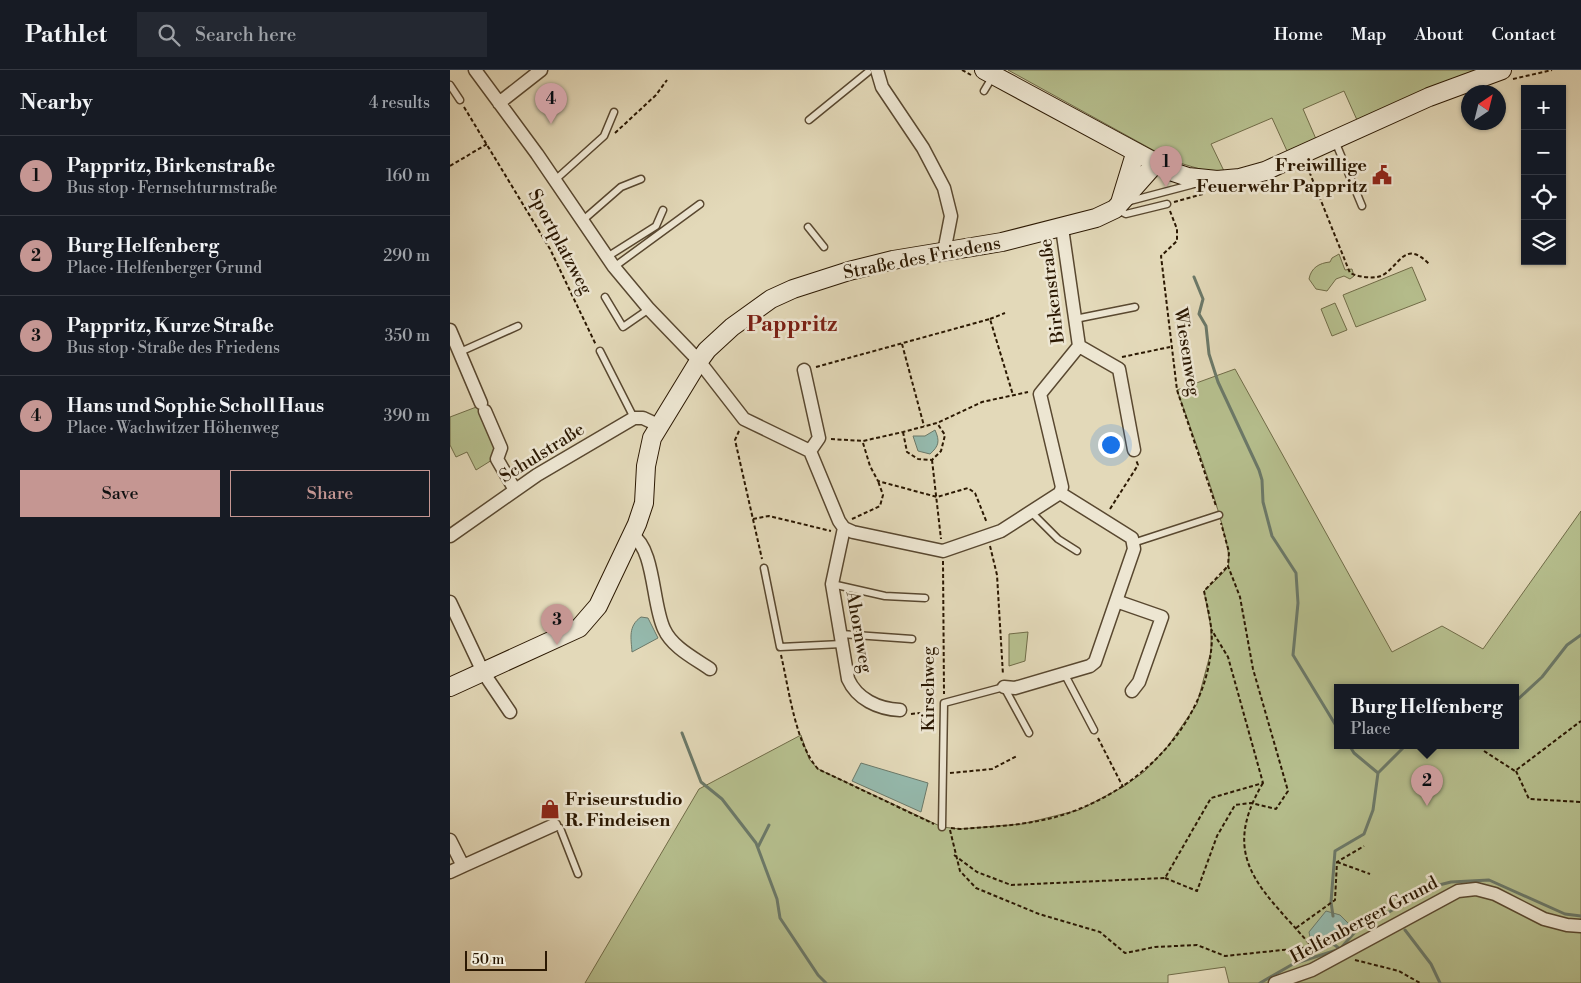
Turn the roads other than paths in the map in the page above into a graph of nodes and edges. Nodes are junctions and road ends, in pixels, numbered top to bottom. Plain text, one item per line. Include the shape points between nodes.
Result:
1 (475, 70) edge
2 (541, 70) edge
3 (1502, 70) edge
4 (872, 71) edge
5 (988, 73) edge
6 (450, 85) edge
7 (984, 91) dead end
8 (460, 100) road end
9 (499, 103) junction
10 (614, 112) dead end
11 (809, 120) dead end
12 (1335, 140) junction
13 (1135, 154) junction
14 (1155, 164) junction
15 (641, 179) dead end
16 (1203, 180) junction
17 (554, 181) junction
18 (700, 204) dead end
19 (1167, 204) road end
20 (1118, 206) junction
21 (1362, 206) dead end
22 (663, 210) dead end
23 (581, 222) junction
24 (808, 227) dead end
25 (1062, 228) junction
26 (824, 247) dead end
27 (944, 252) junction
28 (610, 262) junction
29 (606, 297) dead end
30 (1135, 307) dead end
31 (649, 309) junction
32 (1075, 319) junction
33 (518, 326) dead end
34 (450, 330) edge
35 (1079, 346) junction
36 (600, 351) road end
37 (460, 352) junction
38 (699, 361) junction
39 (804, 370) road end
40 (634, 418) junction
41 (658, 425) junction
42 (1134, 450) road end
43 (810, 451) junction
44 (515, 490) junction
45 (1060, 493) junction
46 (1030, 512) junction
47 (1219, 515) road end
48 (844, 531) junction
49 (632, 535) junction
50 (450, 536) edge
51 (1133, 543) junction
52 (1077, 551) dead end
53 (764, 568) road end
54 (832, 584) junction
55 (925, 598) dead end
56 (1116, 601) junction
57 (450, 602) edge
58 (841, 639) junction
59 (912, 639) dead end
60 (710, 669) dead end
61 (483, 672) junction
62 (1064, 673) junction
63 (450, 687) edge
64 (1004, 687) junction
65 (1132, 691) dead end
66 (900, 710) road end
67 (510, 712) dead end
68 (1094, 730) road end
69 (1029, 733) dead end
70 (554, 824) joint
71 (942, 827) road end
72 (450, 840) edge
73 (463, 866) junction
74 (450, 872) edge
75 (578, 874) dead end
76 (1581, 926) edge
77 (1275, 983) edge

1 - 9 street
2 - 9 street
3 - 12 street via 1429,97
4 - 11 lane
4 - 27 street via 923,148 944,188 951,216
5 - 7 lane
5 - 13 street
6 - 8 lane
9 - 17 street
10 - 17 lane via 604,136
12 - 16 street via 1265,171 1240,178
12 - 21 lane
13 - 14 street
13 - 20 street
14 - 16 street
14 - 20 street, Straße des Friedens
15 - 23 lane via 621,187
16 - 20 lane via 1194,186
17 - 23 street
18 - 28 lane
19 - 20 lane via 1126,214
20 - 25 street, Straße des Friedens via 1096,218
22 - 28 lane via 656,226
23 - 28 street
24 - 26 lane
25 - 27 street, Straße des Friedens
25 - 32 street, Birkenstraße
27 - 38 street, Straße des Friedens via 849,271 793,289 752,311 719,338
28 - 31 street
29 - 31 lane via 623,327
30 - 32 lane
31 - 38 street
32 - 35 street, Birkenstraße
33 - 37 lane
34 - 37 street
35 - 42 street via 1119,369
35 - 45 street, Birkenstraße via 1040,394 1062,487
36 - 40 lane
37 - 44 street via 501,448 497,459
38 - 41 street, Straße des Friedens
38 - 43 street via 744,419
39 - 43 street via 818,438
40 - 41 street via 643,418
40 - 44 street, Schulstraße
41 - 49 street, Straße des Friedens via 648,452 644,503
43 - 48 street
44 - 50 street, Schulstraße
45 - 46 street
45 - 51 street via 1132,538
46 - 48 street via 1001,531 943,551
46 - 52 lane via 1058,539
47 - 51 lane
48 - 54 street, Ahornweg
49 - 60 street via 638,538 646,553 663,628 671,640
49 - 61 street, Straße des Friedens via 598,606 584,624
51 - 56 street via 1134,549
53 - 58 lane via 780,648
54 - 55 lane via 885,596
54 - 58 street, Ahornweg
56 - 62 street via 1095,662
56 - 65 street via 1162,617 1139,682
57 - 61 street
58 - 59 lane
58 - 66 street, Ahornweg via 848,679 854,692 884,709
61 - 63 street, Straße des Friedens
61 - 67 street
62 - 64 street via 1015,688
62 - 68 lane
64 - 69 lane
64 - 71 lane, Kirschweg via 944,703
70 - 73 street
70 - 75 lane via 560,828
72 - 73 street
73 - 74 street
76 - 77 street, Helfenberger Grund via 1544,919 1495,894 1476,889 1458,891 1312,970

